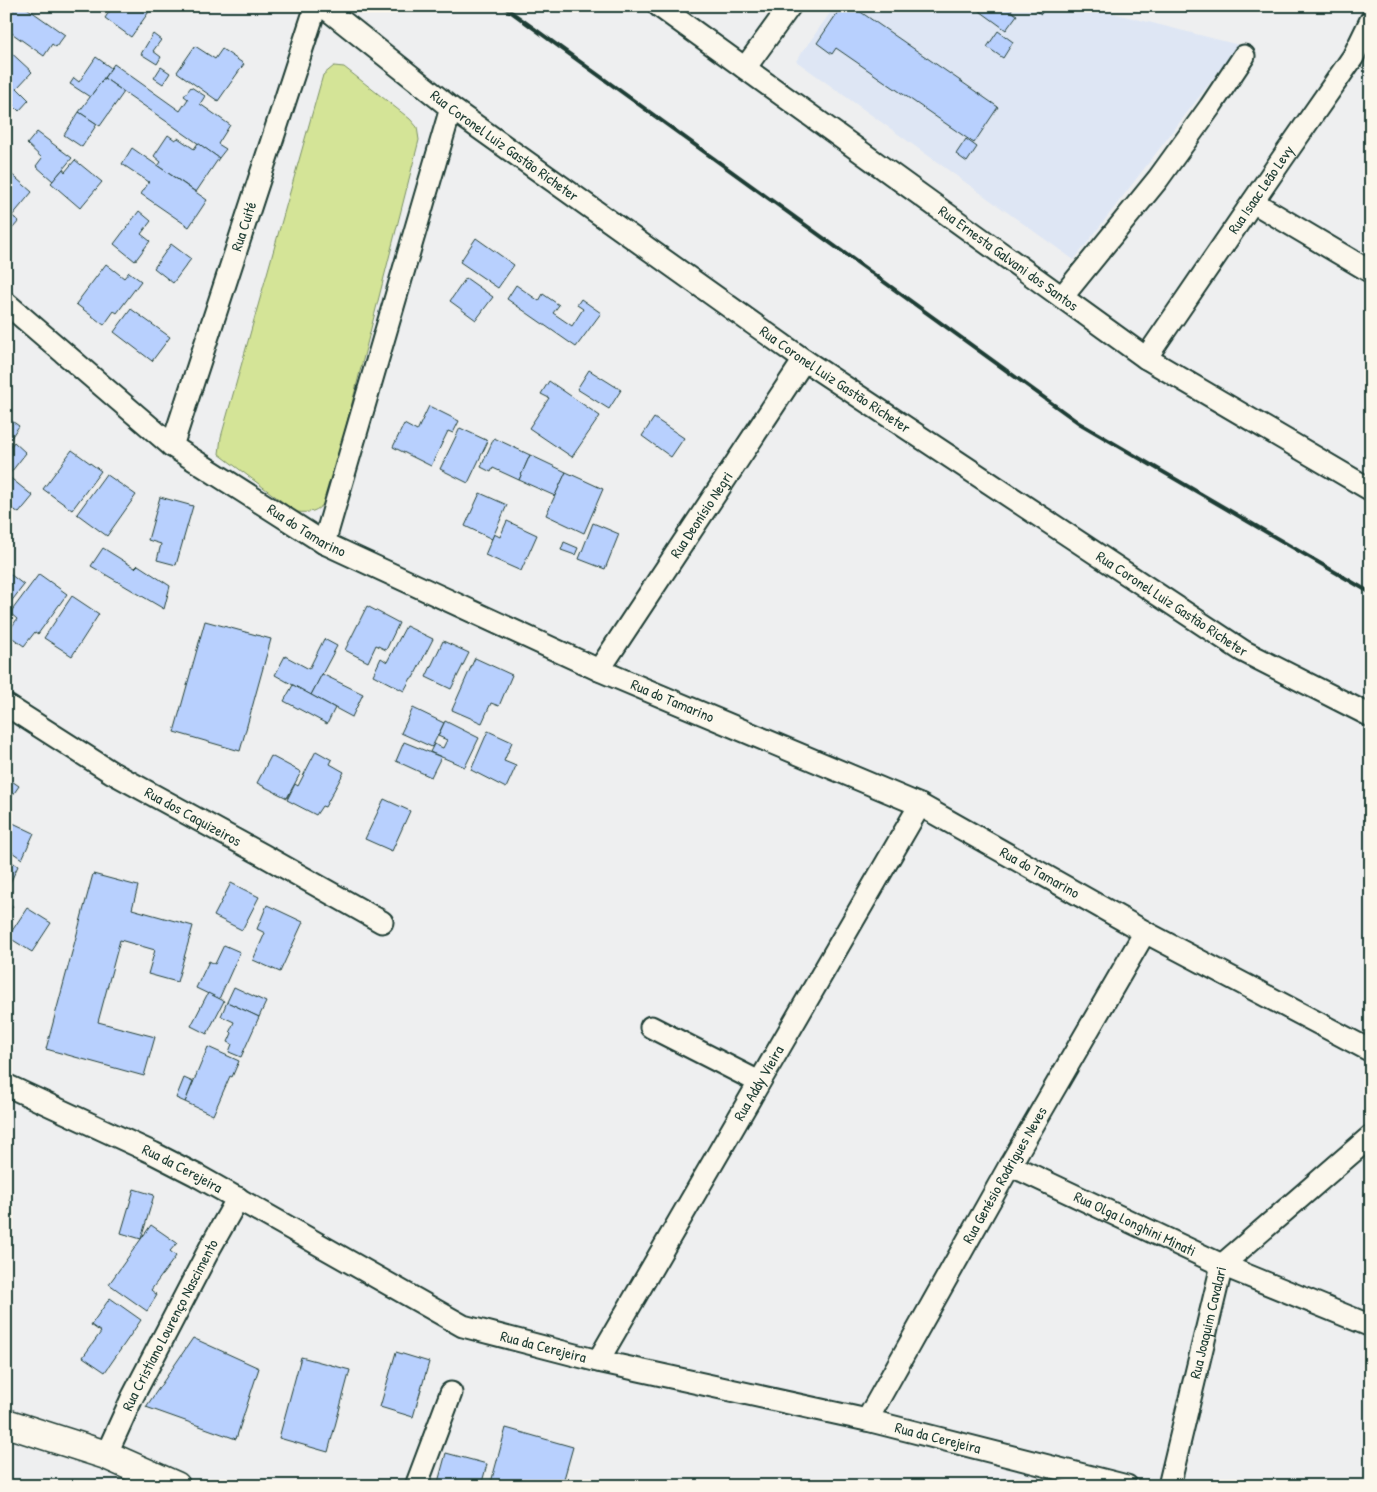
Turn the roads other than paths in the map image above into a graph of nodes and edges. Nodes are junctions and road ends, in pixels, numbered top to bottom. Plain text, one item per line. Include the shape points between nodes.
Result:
1 (316, 6) edge
2 (324, 6) edge
3 (659, 6) edge
4 (790, 6) edge
5 (1371, 20) edge
6 (1244, 56) dead end
7 (745, 68) junction
8 (451, 108) junction
9 (1253, 202) junction
10 (1371, 272) edge
11 (1062, 297) junction
12 (6, 303) edge
13 (1146, 358) junction
14 (804, 360) junction
15 (172, 446) junction
16 (1371, 490) edge
17 (324, 543) junction
18 (599, 670) junction
19 (6, 704) edge
20 (1371, 716) edge
21 (920, 805) junction
22 (382, 922) dead end
23 (1145, 932) junction
24 (651, 1028) dead end
25 (1371, 1051) edge
26 (759, 1082) junction
27 (6, 1086) edge
28 (1371, 1136) edge
29 (1010, 1165) junction
30 (238, 1198) junction
31 (1222, 1265) junction
32 (1371, 1326) edge
33 (598, 1361) junction
34 (451, 1393) dead end
35 (867, 1420) junction
36 (6, 1423) edge
37 (106, 1455) junction
38 (176, 1486) edge
39 (416, 1486) edge
40 (1127, 1486) edge
41 (1169, 1486) edge

1 - 15 street, Rua Cuité
2 - 8 street, Rua Coronel Luiz Gastão Richeter
3 - 7 street, Rua Ernesta Galvani dos Santos
4 - 7 street
5 - 9 street, Rua Isaac Leão Levy via 1353,57
6 - 11 street via 1158,180
7 - 11 street, Rua Ernesta Galvani dos Santos
8 - 14 street, Rua Coronel Luiz Gastão Richeter
8 - 17 street
9 - 10 street
9 - 13 street, Rua Isaac Leão Levy
11 - 13 street, Rua Ernesta Galvani dos Santos
12 - 15 street, Rua do Tamarino
13 - 16 street, Rua Ernesta Galvani dos Santos
14 - 18 street, Rua Deonísio Negri
14 - 20 street, Rua Coronel Luiz Gastão Richeter via 1243,651
15 - 17 street, Rua do Tamarino
17 - 18 street, Rua do Tamarino
18 - 21 street, Rua do Tamarino
19 - 22 street, Rua dos Caquizeiros via 111,772
21 - 23 street, Rua do Tamarino
21 - 26 street, Rua Addy Vieira
23 - 25 street, Rua do Tamarino
23 - 29 street, Rua Genésio Rodrigues Neves
24 - 26 street
26 - 33 street, Rua Addy Vieira
27 - 30 street, Rua da Cerejeira via 153,1153
28 - 31 street, Rua Joaquim Cavalari
29 - 31 street, Rua Olga Longhini Minati
29 - 35 street, Rua Genésio Rodrigues Neves
30 - 33 street, Rua da Cerejeira via 463,1326
30 - 37 street, Rua Cristiano Lourenço Nascimento via 132,1398
31 - 32 street, Rua Olga Longhini Minati
31 - 41 street, Rua Joaquim Cavalari
33 - 35 street, Rua da Cerejeira
34 - 39 street
35 - 40 street, Rua da Cerejeira
36 - 37 main road
37 - 38 main road

